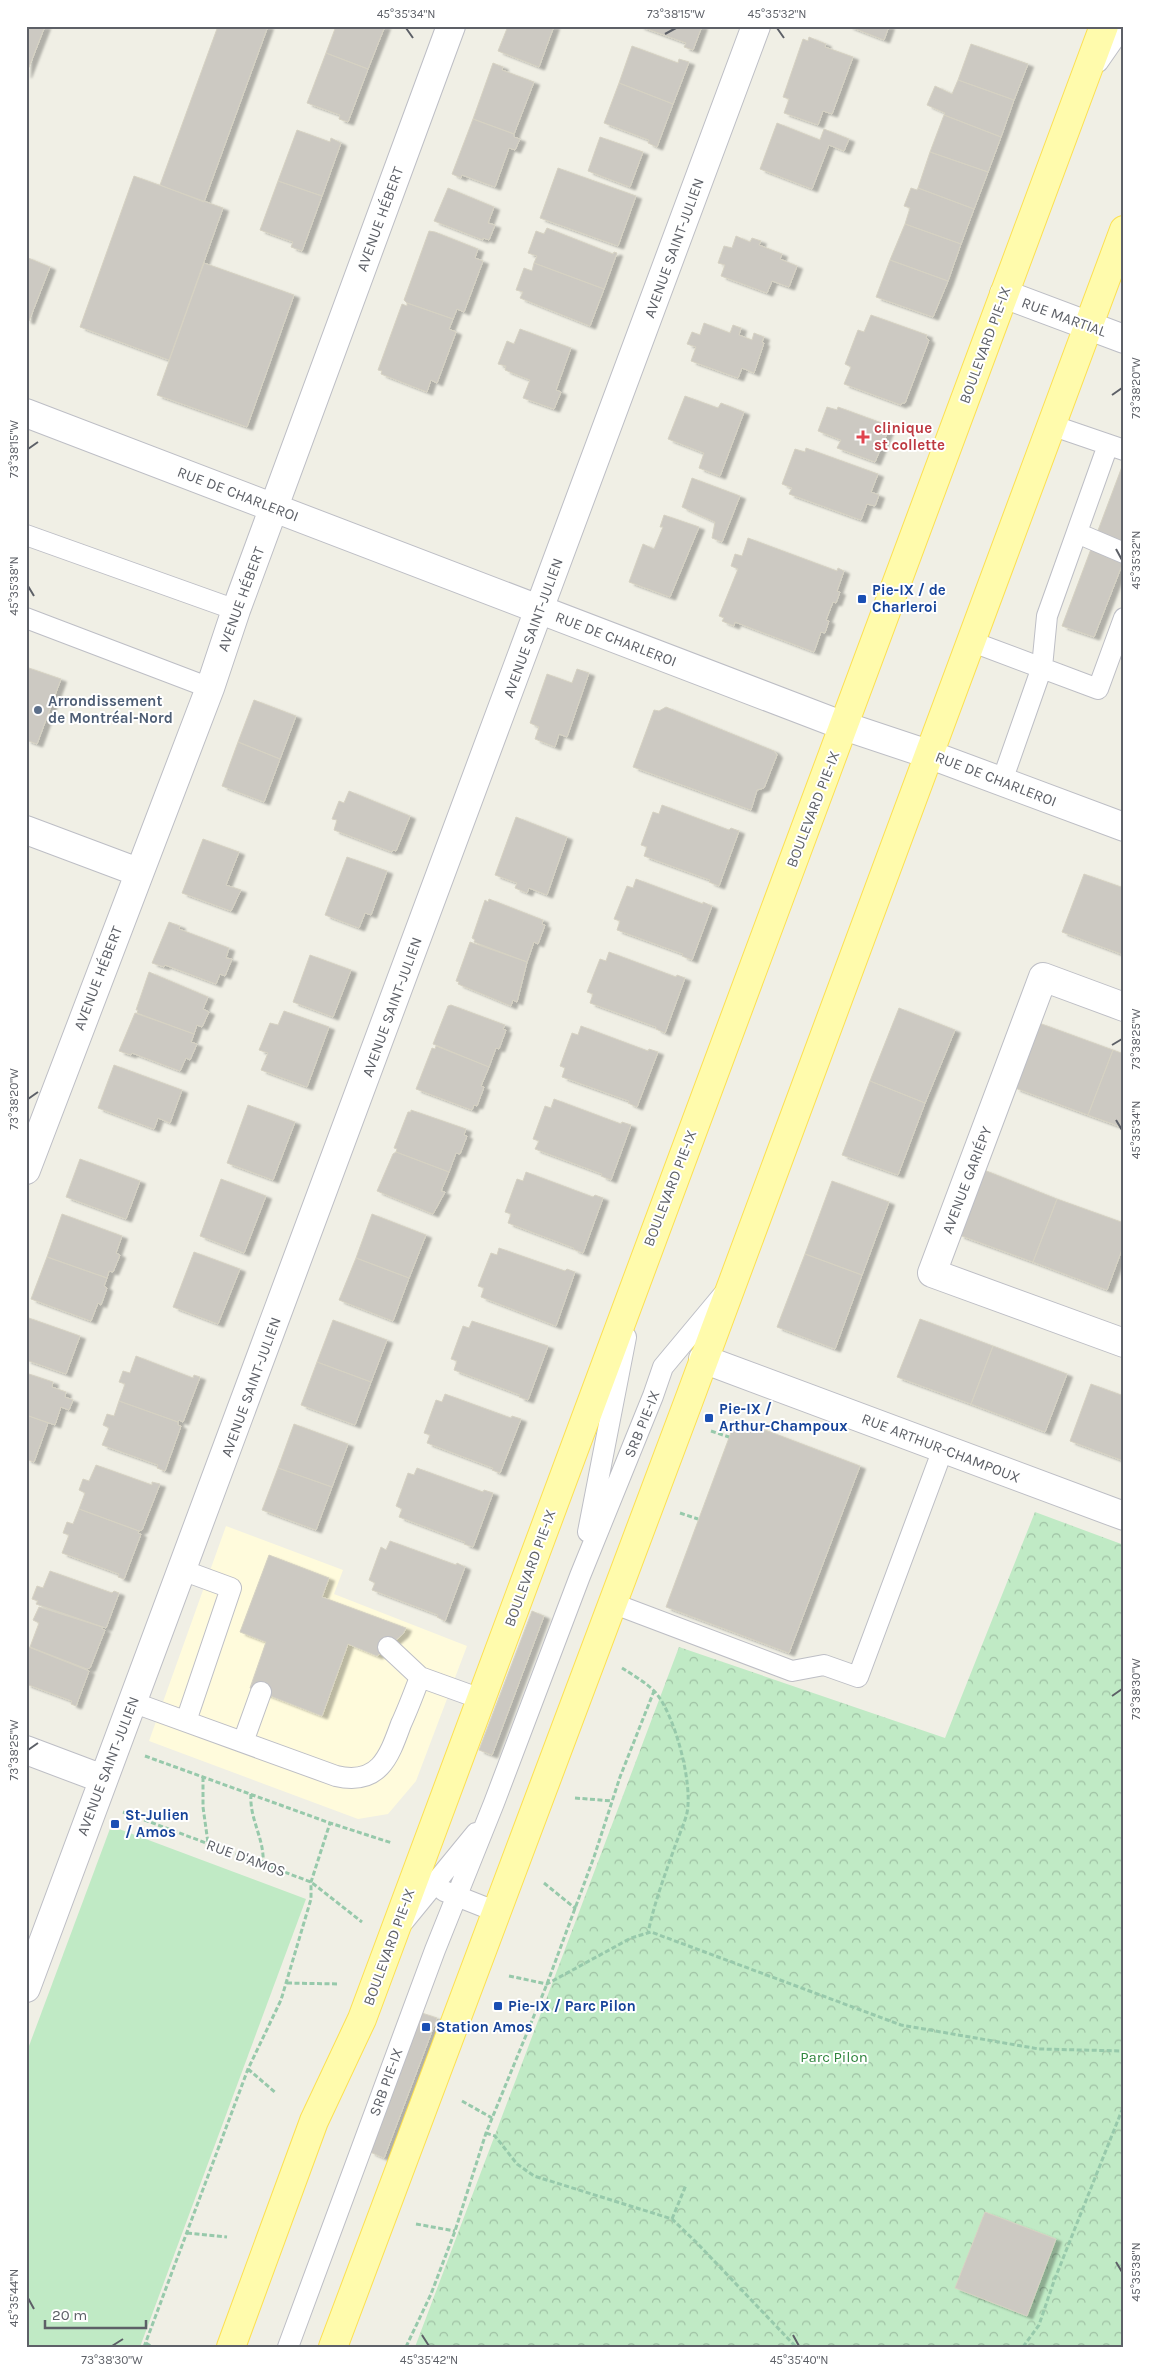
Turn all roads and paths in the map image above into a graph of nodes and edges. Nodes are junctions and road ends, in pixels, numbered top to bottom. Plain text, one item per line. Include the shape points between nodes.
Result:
1 (451, 26) edge
2 (756, 26) edge
3 (1104, 26) edge
4 (1123, 26) edge
5 (1082, 85) junction
6 (1124, 230) edge
7 (1004, 294) junction
8 (1088, 325) junction
9 (1124, 339) edge
10 (26, 413) edge
11 (1051, 425) junction
12 (1116, 448) edge
13 (274, 507) junction
14 (1077, 533) junction
15 (26, 535) edge
16 (1124, 553) edge
17 (236, 610) junction
18 (540, 610) junction
19 (26, 618) edge
20 (1124, 618) edge
21 (970, 640) junction
22 (1042, 667) junction
23 (210, 688) junction
24 (844, 726) junction
25 (928, 754) junction
26 (1002, 781) junction
27 (1124, 827) edge
28 (26, 830) edge
29 (138, 872) junction
30 (1124, 1007) edge
31 (26, 1170) edge
32 (639, 1271) junction
33 (729, 1288) junction
34 (1124, 1343) edge
35 (702, 1359) junction
36 (706, 1429) dead end
37 (729, 1438) dead end
38 (943, 1449) junction
39 (675, 1511) dead end
40 (1124, 1516) edge
41 (698, 1519) dead end
42 (182, 1570) junction
43 (580, 1576) junction
44 (612, 1602) junction
45 (388, 1647) dead end
46 (621, 1667) dead end
47 (420, 1677) junction
48 (654, 1691) junction
49 (261, 1692) dead end
50 (482, 1699) junction
51 (132, 1702) junction
52 (186, 1721) junction
53 (243, 1742) junction
54 (26, 1750) edge
55 (141, 1754) dead end
56 (203, 1777) junction
57 (104, 1779) junction
58 (251, 1794) junction
59 (575, 1798) dead end
60 (612, 1801) junction
61 (120, 1811) dead end
62 (488, 1818) junction
63 (330, 1823) junction
64 (392, 1843) dead end
65 (208, 1844) junction
66 (263, 1864) junction
67 (311, 1882) junction
68 (423, 1883) junction
69 (544, 1883) dead end
70 (456, 1896) junction
71 (576, 1909) junction
72 (497, 1912) junction
73 (362, 1922) dead end
74 (648, 1933) junction
75 (509, 1976) dead end
76 (287, 1983) junction
77 (339, 1984) dead end
78 (547, 1984) junction
79 (26, 1988) edge
80 (1124, 2051) edge
81 (248, 2069) junction
82 (276, 2093) dead end
83 (462, 2101) dead end
84 (1124, 2105) edge
85 (492, 2118) junction
86 (486, 2133) junction
87 (686, 2185) dead end
88 (672, 2219) junction
89 (416, 2224) dead end
90 (455, 2231) junction
91 (187, 2233) junction
92 (227, 2237) dead end
93 (145, 2345) edge
94 (152, 2347) edge
95 (231, 2347) edge
96 (288, 2347) edge
97 (333, 2347) edge
98 (406, 2347) edge
99 (796, 2347) edge
100 (1023, 2347) edge

1 - 13 street, AVENUE HÉBERT
2 - 18 street, AVENUE SAINT-JULIEN
3 - 5 main road, BOULEVARD PIE-IX
4 - 5 lane
5 - 7 main road, BOULEVARD PIE-IX
6 - 8 main road
7 - 8 street, RUE MARTIAL
7 - 24 main road, BOULEVARD PIE-IX
8 - 9 street, RUE MARTIAL
8 - 11 main road
10 - 13 street, RUE DE CHARLEROI
11 - 12 lane
11 - 21 main road
12 - 14 lane
13 - 17 street, AVENUE HÉBERT
13 - 18 street, RUE DE CHARLEROI
14 - 16 lane
14 - 22 lane via 1047,616
15 - 17 lane
17 - 23 street, AVENUE HÉBERT
18 - 24 street, RUE DE CHARLEROI
18 - 42 street, AVENUE SAINT-JULIEN
19 - 23 lane
20 - 22 lane via 1098,689
21 - 22 lane
21 - 25 main road
22 - 26 lane
23 - 29 street, AVENUE HÉBERT
24 - 25 street, RUE DE CHARLEROI
24 - 32 main road, BOULEVARD PIE-IX
25 - 26 street, RUE DE CHARLEROI
25 - 33 main road
26 - 27 street, RUE DE CHARLEROI
28 - 29 street
29 - 31 street, AVENUE HÉBERT
30 - 34 street, AVENUE GARIÉPY via 1043,977 932,1273
32 - 43 lane, SRB PIE-IX
32 - 50 main road, BOULEVARD PIE-IX
33 - 35 main road
33 - 43 lane, SRB PIE-IX via 663,1367
35 - 38 street, RUE ARTHUR-CHAMPOUX
35 - 44 main road
36 - 37 path
38 - 40 street, RUE ARTHUR-CHAMPOUX
38 - 44 lane via 858,1677 824,1665 792,1671
39 - 41 path
42 - 51 street, AVENUE SAINT-JULIEN
42 - 52 lane via 231,1588
43 - 62 lane, SRB PIE-IX
44 - 72 main road
45 - 47 lane
46 - 48 path
47 - 50 lane
47 - 53 lane via 387,1758 376,1771 361,1778 336,1776
48 - 60 path
48 - 74 path via 665,1710 682,1756 688,1797 687,1813 654,1903
49 - 53 lane
50 - 68 main road, BOULEVARD PIE-IX
51 - 52 lane
51 - 57 street, AVENUE SAINT-JULIEN
52 - 53 lane
54 - 57 street
55 - 56 path
56 - 58 path
56 - 65 path
57 - 79 street, AVENUE SAINT-JULIEN
58 - 63 path
58 - 66 path via 250,1806 263,1847
59 - 60 path
60 - 71 path
61 - 65 path, RUE D'AMOS
62 - 68 lane, SRB PIE-IX
62 - 70 lane, SRB PIE-IX
63 - 64 path
63 - 67 path
65 - 66 path, RUE D'AMOS
66 - 67 path, RUE D'AMOS
67 - 73 path, RUE D'AMOS
67 - 76 path via 311,1899
68 - 70 lane
68 - 95 main road, BOULEVARD PIE-IX via 394,1934 362,2018 314,2121
69 - 71 path
70 - 72 lane
70 - 96 lane, SRB PIE-IX
71 - 78 path
72 - 97 main road
74 - 78 path via 631,1938
74 - 80 path via 660,1933 901,2025 1039,2049
75 - 78 path
76 - 77 path
76 - 81 path
78 - 85 path
81 - 82 path
81 - 91 path
83 - 85 path
84 - 100 path via 1054,2281 1040,2325
85 - 86 path
86 - 88 path via 495,2136 517,2164 534,2176
86 - 90 path
87 - 88 path
88 - 99 path
89 - 90 path
90 - 98 path
91 - 92 path
91 - 93 path
93 - 94 path

